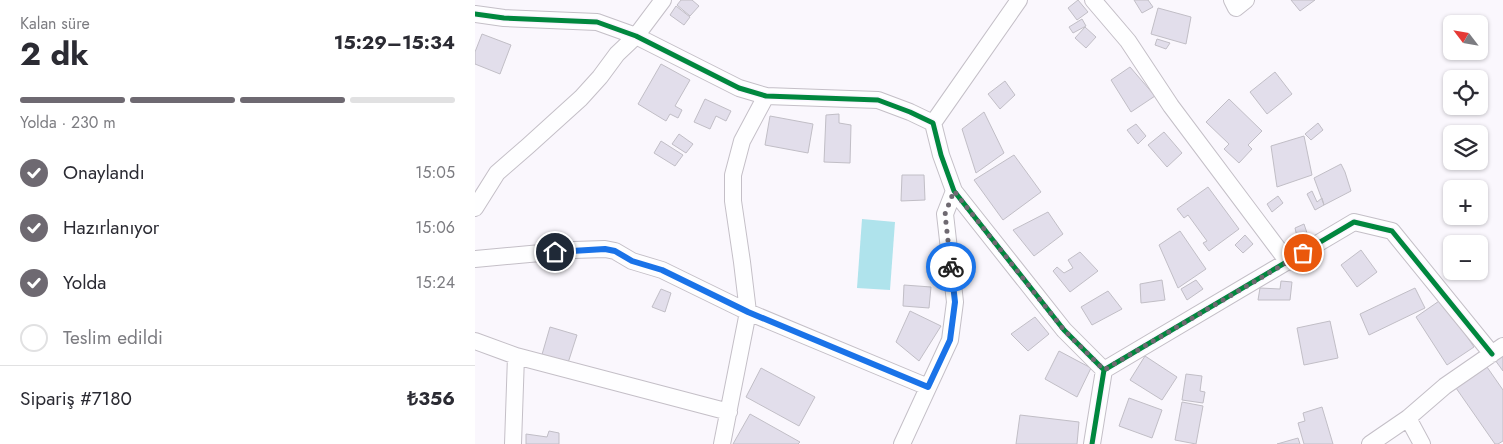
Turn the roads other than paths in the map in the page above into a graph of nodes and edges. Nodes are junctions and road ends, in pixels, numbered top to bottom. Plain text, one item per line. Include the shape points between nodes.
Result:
1 (663, 0) edge
2 (1019, 0) edge
3 (1093, 0) edge
4 (1232, 0) edge
5 (1246, 0) edge
6 (475, 14) edge
7 (636, 36) junction
8 (766, 96) junction
9 (933, 123) junction
10 (954, 191) junction
11 (475, 208) edge
12 (475, 259) edge
13 (1288, 262) junction
14 (748, 312) junction
15 (475, 341) edge
16 (1497, 350) edge
17 (516, 356) junction
18 (1104, 370) junction
19 (928, 387) junction
20 (729, 412) junction
21 (1408, 418) junction
22 (513, 444) edge
23 (722, 444) edge
24 (902, 444) edge
25 (1092, 444) edge
26 (1370, 444) edge
27 (1422, 444) edge

1 - 7 street
2 - 9 street
3 - 13 street via 1128,41 1171,106
4 - 5 street via 1236,8
6 - 7 street via 597,22
7 - 8 street via 739,88
7 - 11 street via 581,98 497,173
8 - 9 street via 878,100
8 - 14 street via 741,141 733,175 733,201
9 - 10 street
10 - 18 street via 1064,330
10 - 19 street via 945,214 955,302 950,340
12 - 14 street via 605,249 662,270
13 - 16 street via 1354,222 1392,231
13 - 18 street
14 - 19 street
14 - 20 street
15 - 17 street
16 - 21 street via 1445,386
17 - 20 street
17 - 22 street
18 - 25 street
19 - 24 street
20 - 23 street
21 - 26 street
21 - 27 street

